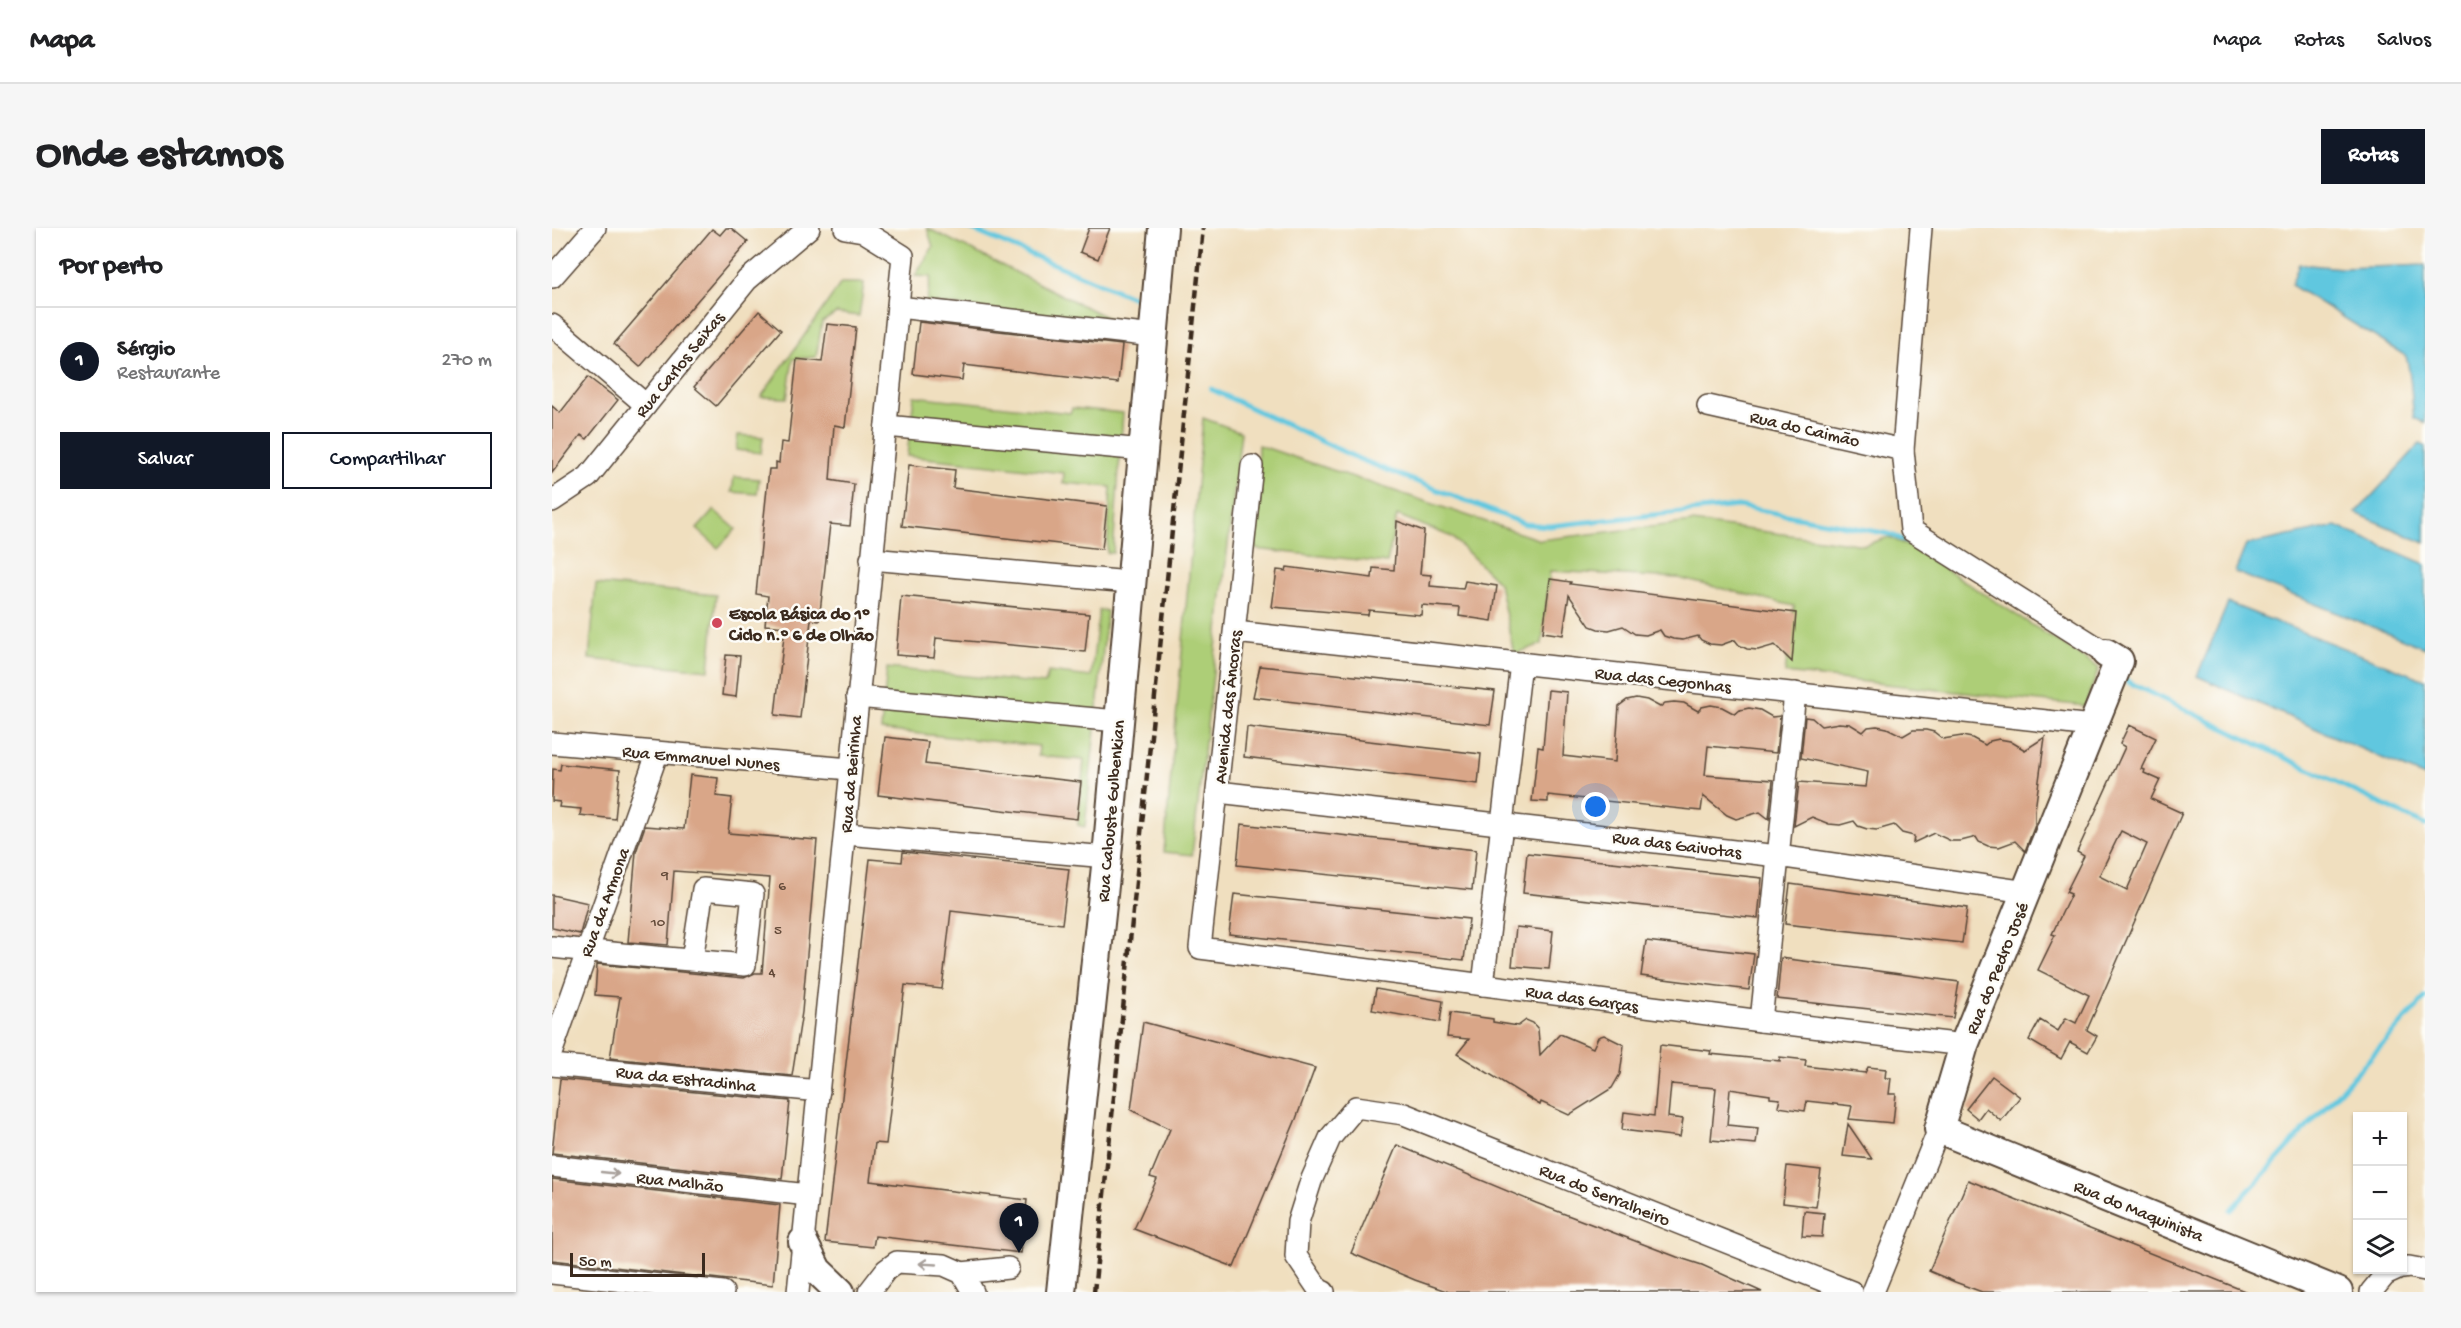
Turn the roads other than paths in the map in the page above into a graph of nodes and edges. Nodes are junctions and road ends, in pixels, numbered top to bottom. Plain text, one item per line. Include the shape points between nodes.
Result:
1 (595, 228) edge
2 (809, 228) edge
3 (845, 228) edge
4 (1163, 228) edge
5 (1921, 228) edge
6 (552, 278) edge
7 (898, 307) junction
8 (552, 325) edge
9 (1154, 333) junction
10 (646, 405) junction
11 (1708, 406) dead end
12 (886, 426) junction
13 (1143, 450) junction
14 (1903, 450) junction
15 (1252, 466) dead end
16 (552, 501) edge
17 (871, 559) junction
18 (1130, 582) junction
19 (1235, 632) junction
20 (2111, 660) joint
21 (1521, 663) junction
22 (1795, 693) junction
23 (857, 697) junction
24 (1118, 721) junction
25 (2092, 726) junction
26 (552, 743) edge
27 (657, 754) junction
28 (850, 769) junction
29 (1218, 792) junction
30 (1501, 824) junction
31 (846, 834) junction
32 (1778, 856) junction
33 (1107, 857) junction
34 (2027, 892) junction
35 (552, 947) edge
36 (1200, 948) joint
37 (587, 951) junction
38 (692, 960) dead end
39 (1484, 985) junction
40 (1761, 1022) junction
41 (1964, 1045) junction
42 (552, 1051) edge
43 (552, 1065) edge
44 (819, 1091) junction
45 (1939, 1130) junction
46 (552, 1166) edge
47 (808, 1195) junction
48 (803, 1242) junction
49 (2407, 1267) edge
50 (1008, 1268) dead end
51 (2425, 1270) edge
52 (962, 1273) junction
53 (552, 1274) edge
54 (2387, 1274) edge
55 (1058, 1286) edge
56 (723, 1292) edge
57 (798, 1292) edge
58 (809, 1292) edge
59 (832, 1292) edge
60 (840, 1292) edge
61 (869, 1292) edge
62 (973, 1292) edge
63 (1324, 1292) edge
64 (1852, 1292) edge
65 (1873, 1292) edge
66 (2338, 1292) edge
67 (2371, 1292) edge

1 - 6 street
2 - 10 street, Rua Carlos Seixas via 747,280
3 - 7 street, Rua da Beirinha via 863,231 903,256
4 - 9 street, Rua Calouste Gulbenkian
5 - 14 street
7 - 9 street
7 - 12 street, Rua da Beirinha
8 - 10 street
9 - 13 street, Rua Calouste Gulbenkian
10 - 16 street, Rua Carlos Seixas via 588,477
11 - 14 street, Rua do Caimão
12 - 13 street
12 - 17 street, Rua da Beirinha
13 - 18 street, Rua Calouste Gulbenkian
14 - 20 street via 1911,530
15 - 19 street, Avenida das Âncoras
17 - 18 street
17 - 23 street, Rua da Beirinha
18 - 24 street, Rua Calouste Gulbenkian
19 - 21 street, Rua das Cegonhas
19 - 29 street, Avenida das Âncoras
20 - 25 street, Rua do Pedro José via 2105,693
21 - 22 street, Rua das Cegonhas
21 - 30 street
22 - 25 street, Rua das Cegonhas
22 - 32 street
23 - 24 street
23 - 28 street, Rua da Beirinha
24 - 33 street, Rua Calouste Gulbenkian
25 - 34 street, Rua do Pedro José
26 - 27 street, Rua Emmanuel Nunes
27 - 28 street, Rua Emmanuel Nunes
27 - 37 street, Rua da Armona
28 - 31 street, Rua da Beirinha
29 - 30 street, Rua das Gaivotas
29 - 36 street, Avenida das Âncoras
30 - 32 street, Rua das Gaivotas
30 - 39 street
31 - 33 street
31 - 44 street, Rua da Beirinha
32 - 34 street, Rua das Gaivotas
32 - 40 street
33 - 55 street, Rua Calouste Gulbenkian
34 - 41 street, Rua do Pedro José
35 - 37 street
36 - 39 street, Rua das Garças
37 - 38 street
37 - 42 street, Rua da Armona
39 - 40 street, Rua das Garças
40 - 41 street, Rua das Garças
41 - 45 street, Rua do Pedro José
43 - 44 street, Rua da Estradinha
44 - 47 street, Rua da Beirinha
45 - 65 street, Rua do Pedro José
45 - 66 street, Rua do Maquinista
46 -> 47 street, Rua Malhão
47 - 48 street, Rua da Beirinha
48 - 57 street, Rua da Beirinha
48 - 60 street via 817,1270
49 - 51 street
50 - 52 street
52 -> 61 street via 944,1265 897,1262
52 - 62 street
53 - 56 street
54 - 67 street
58 - 59 street
63 - 64 street, Rua do Serralheiro via 1296,1256 1298,1222 1330,1138 1356,1107 1404,1114

